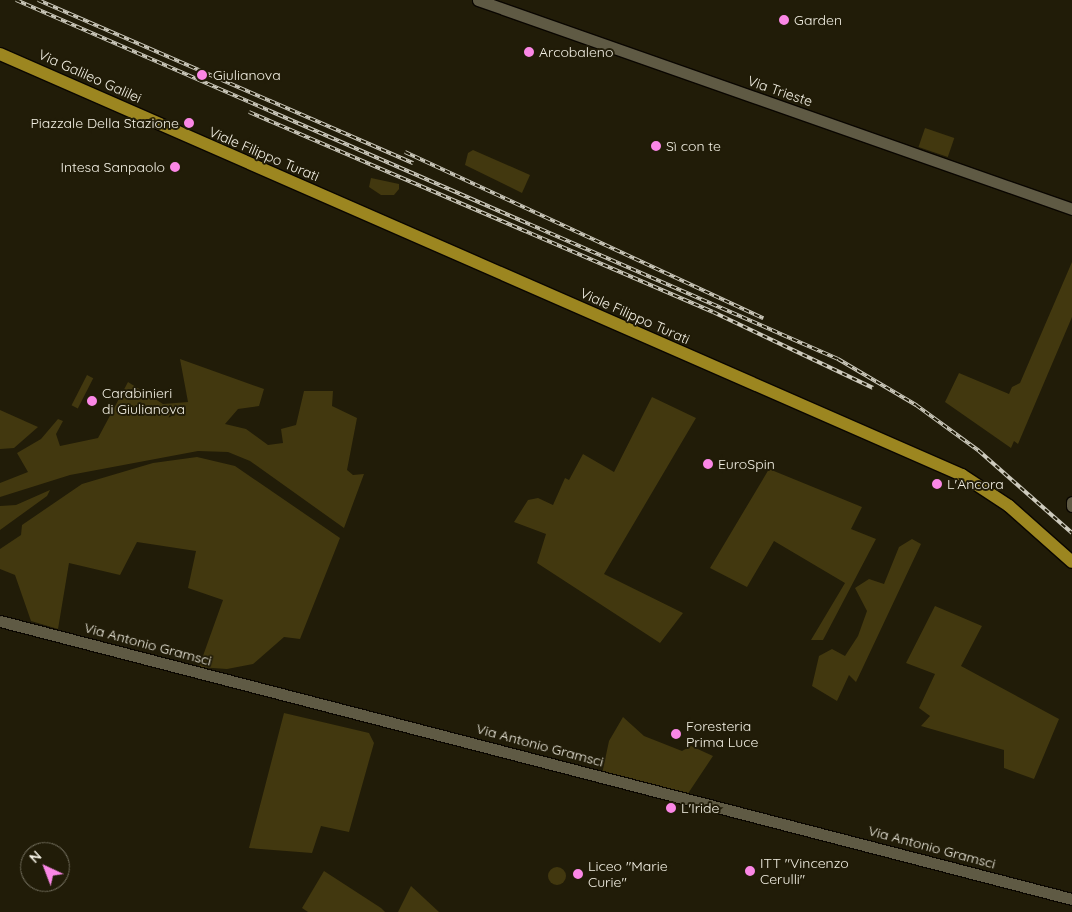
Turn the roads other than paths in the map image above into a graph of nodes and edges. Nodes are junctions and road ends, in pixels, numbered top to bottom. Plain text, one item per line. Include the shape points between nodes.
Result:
1 (478, 0) edge
2 (0, 54) edge
3 (167, 127) joint
4 (1072, 209) edge
5 (1072, 562) edge
6 (0, 621) edge
7 (1072, 900) edge

1 - 4 street, Via Trieste
2 - 3 main road, Via Galileo Galilei
3 - 5 main road, Viale Filippo Turati via 962,475 1009,506
6 - 7 street, Via Antonio Gramsci

